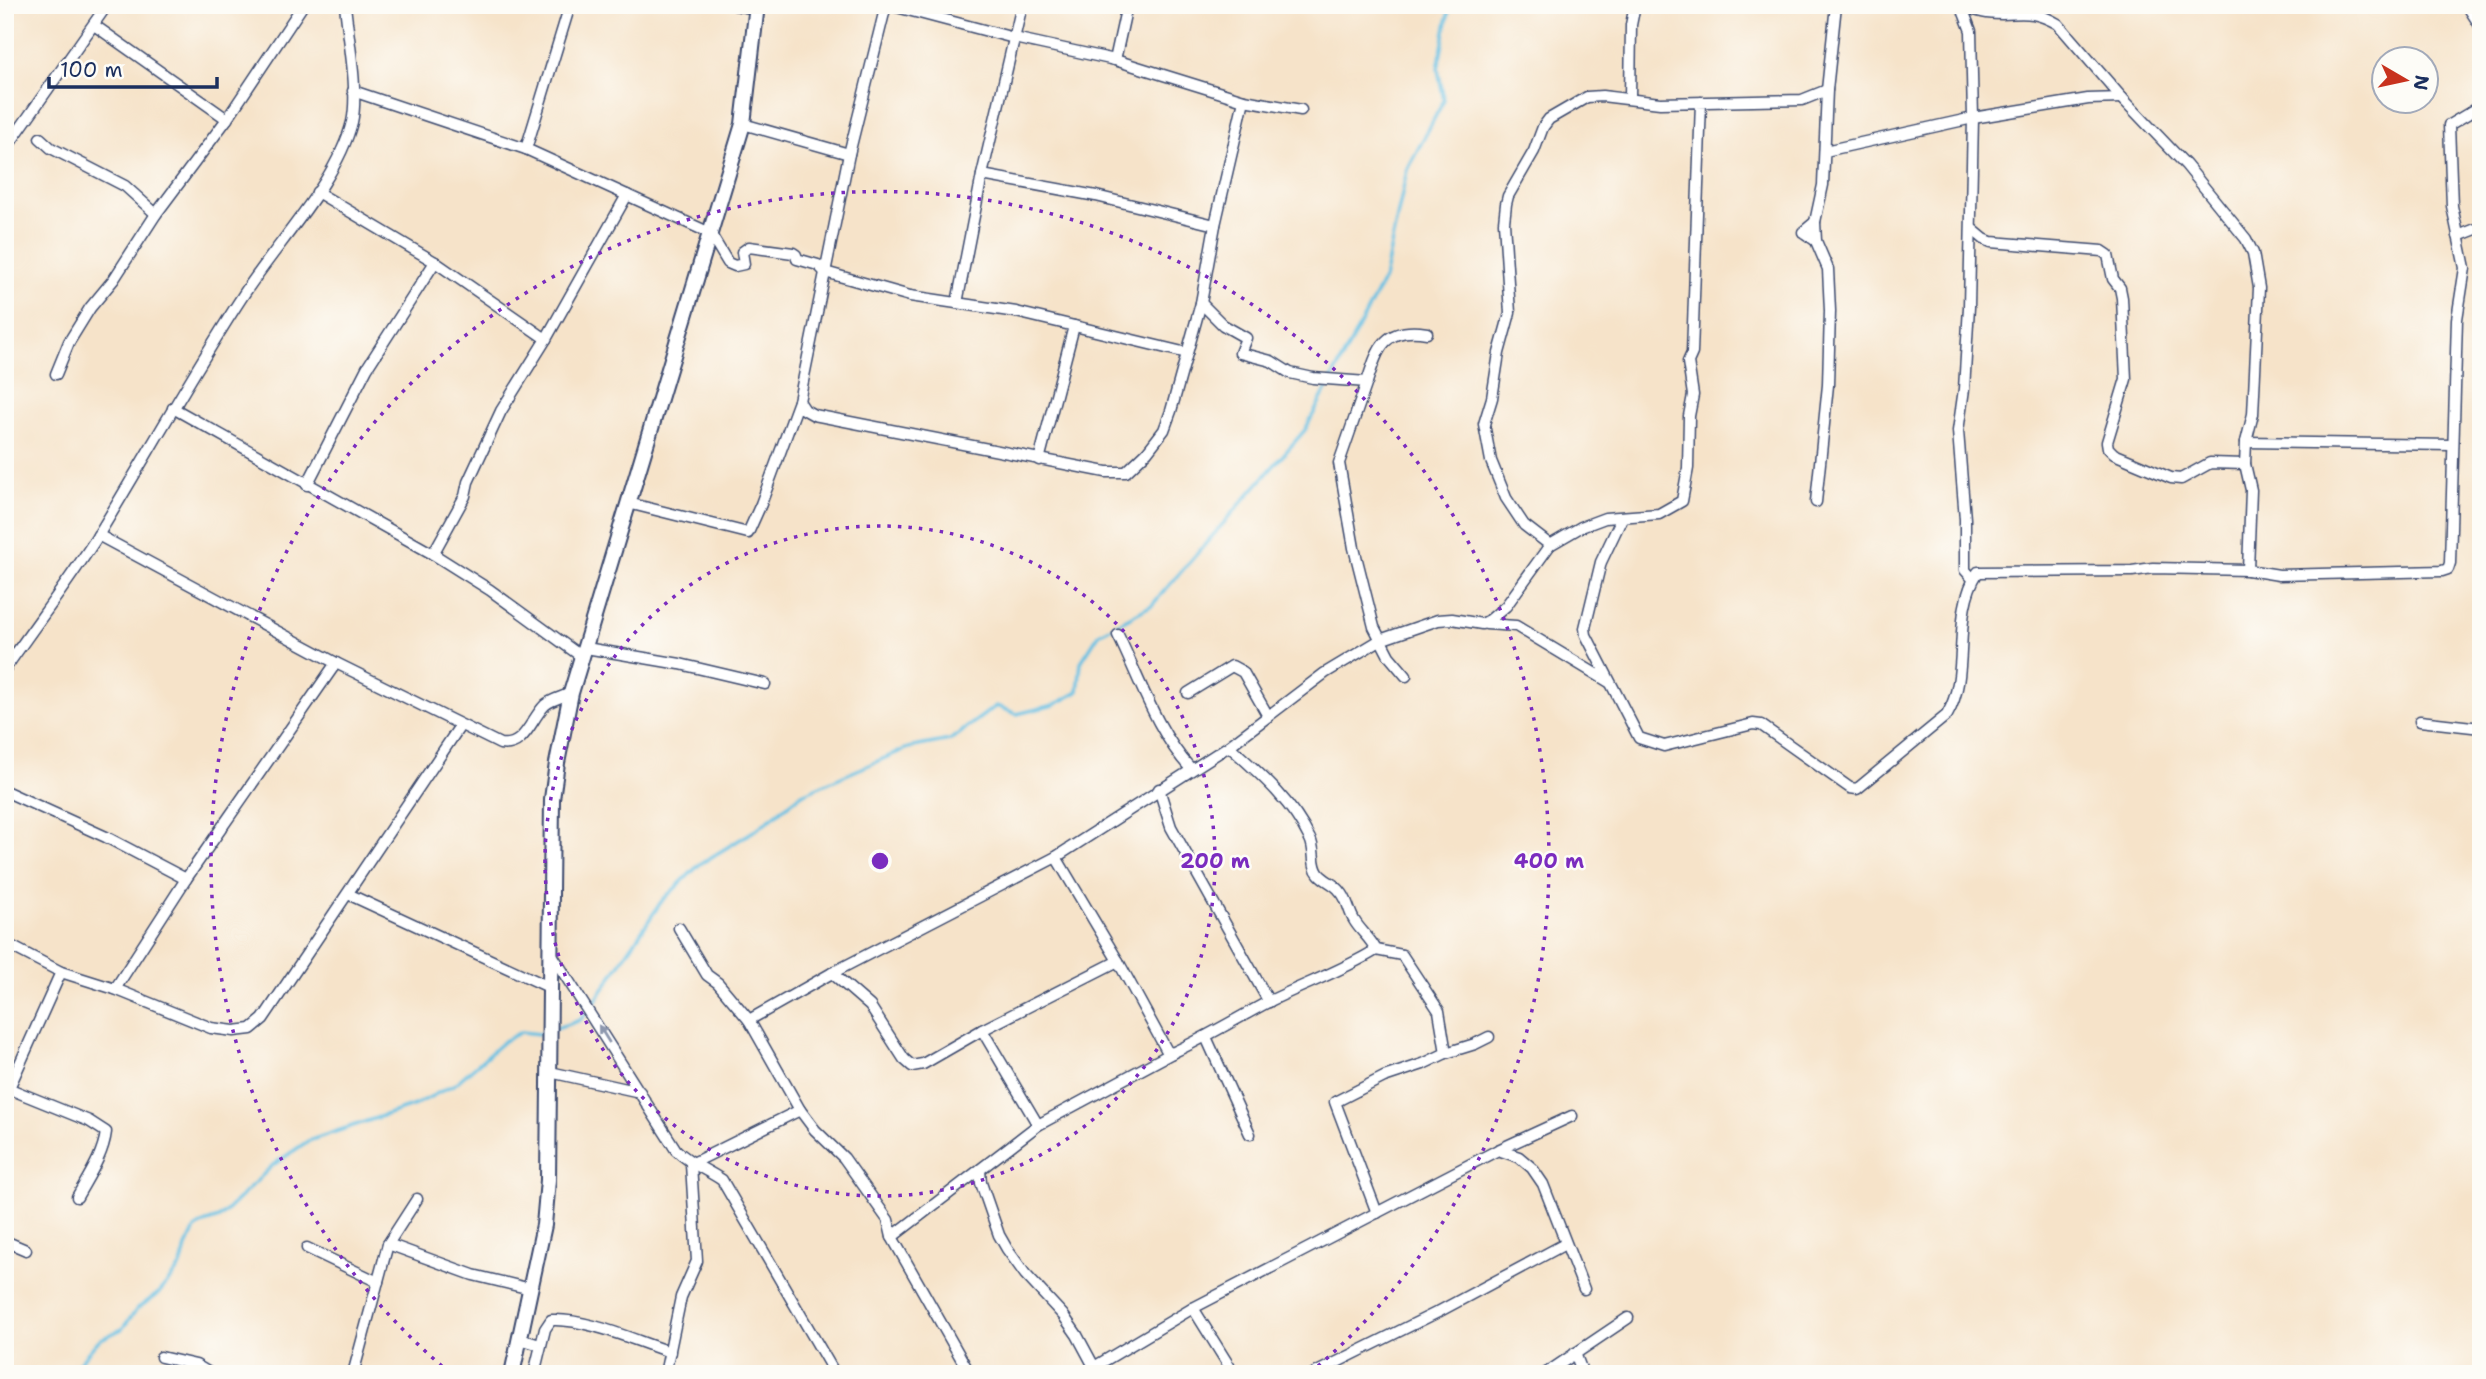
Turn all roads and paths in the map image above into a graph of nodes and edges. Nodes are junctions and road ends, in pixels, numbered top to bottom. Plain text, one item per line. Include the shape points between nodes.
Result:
1 (107, 5) edge
2 (303, 5) edge
3 (345, 5) edge
4 (570, 5) edge
5 (735, 5) edge
6 (887, 5) edge
7 (1023, 5) edge
8 (1127, 5) edge
9 (1635, 5) edge
10 (1836, 5) edge
11 (1961, 5) edge
12 (2467, 5) edge
13 (757, 7) edge
14 (94, 25) junction
15 (2481, 26) edge
16 (1014, 37) junction
17 (1115, 60) junction
18 (1827, 90) junction
19 (354, 91) junction
20 (1630, 98) junction
21 (2122, 98) junction
22 (1244, 100) junction
23 (1701, 102) junction
24 (2481, 106) edge
25 (1301, 110) dead end
26 (1973, 118) junction
27 (227, 119) junction
28 (743, 124) junction
29 (40, 138) dead end
30 (526, 149) junction
31 (5, 150) edge
32 (1825, 151) junction
33 (849, 154) junction
34 (982, 175) junction
35 (317, 192) junction
36 (627, 195) junction
37 (156, 214) junction
38 (1215, 225) junction
39 (2481, 227) edge
40 (1972, 229) junction
41 (710, 233) junction
42 (2458, 236) junction
43 (436, 262) junction
44 (825, 272) junction
45 (957, 303) junction
46 (1201, 303) junction
47 (1074, 326) junction
48 (1427, 333) dead end
49 (545, 339) junction
50 (1187, 353) junction
51 (56, 374) dead end
52 (1367, 382) junction
53 (799, 401) junction
54 (173, 408) junction
55 (2246, 442) junction
56 (2452, 445) junction
57 (1039, 460) junction
58 (2245, 464) junction
59 (307, 485) junction
60 (1816, 502) dead end
61 (628, 503) junction
62 (1622, 518) junction
63 (98, 536) junction
64 (1550, 545) junction
65 (433, 554) junction
66 (2248, 570) junction
67 (1973, 579) junction
68 (1482, 624) junction
69 (1118, 635) dead end
70 (1380, 640) junction
71 (584, 652) junction
72 (335, 663) junction
73 (5, 669) edge
74 (1406, 676) dead end
75 (1611, 683) junction
76 (765, 684) dead end
77 (571, 693) junction
78 (1188, 693) dead end
79 (1268, 716) junction
80 (2420, 721) dead end
81 (460, 726) junction
82 (2481, 728) edge
83 (1229, 746) junction
84 (1191, 769) junction
85 (1159, 789) junction
86 (5, 791) edge
87 (1056, 857) junction
88 (186, 879) junction
89 (348, 894) junction
90 (679, 928) dead end
91 (5, 943) edge
92 (1376, 950) junction
93 (551, 953) junction
94 (1118, 961) junction
95 (61, 972) junction
96 (832, 973) junction
97 (551, 988) junction
98 (115, 989) junction
99 (1269, 1002) junction
100 (748, 1020) junction
101 (982, 1030) junction
102 (1206, 1037) junction
103 (1489, 1037) dead end
104 (1172, 1053) junction
105 (1446, 1053) junction
106 (550, 1072) junction
107 (7, 1087) edge
108 (640, 1092) junction
109 (800, 1110) junction
110 (1572, 1116) dead end
111 (1038, 1125) junction
112 (1250, 1134) dead end
113 (1498, 1150) junction
114 (691, 1164) junction
115 (980, 1170) junction
116 (76, 1197) dead end
117 (417, 1199) dead end
118 (1377, 1213) junction
119 (892, 1237) junction
120 (5, 1241) edge
121 (387, 1244) junction
122 (1565, 1244) junction
123 (307, 1248) dead end
124 (26, 1250) dead end
125 (378, 1282) junction
126 (531, 1289) junction
127 (1584, 1289) dead end
128 (1193, 1308) junction
129 (1628, 1318) dead end
130 (520, 1339) junction
131 (540, 1345) junction
132 (670, 1352) junction
133 (1575, 1353) junction
134 (161, 1357) dead end
135 (1096, 1370) edge
136 (211, 1374) edge
137 (353, 1374) edge
138 (512, 1374) edge
139 (534, 1374) edge
140 (665, 1374) edge
141 (835, 1374) edge
142 (970, 1374) edge
143 (1234, 1374) edge
144 (1313, 1374) edge
145 (1545, 1374) edge
146 (1583, 1374) edge

1 - 14 street
2 - 27 street
3 - 19 street
4 - 30 street
5 - 13 street
6 - 16 street
6 - 33 street
7 - 16 street
8 - 17 street
9 - 20 street
10 - 18 street
11 - 21 street via 1987,13 2027,12 2058,24
11 - 26 street via 1971,31
12 - 15 street
13 - 28 main road
14 - 27 street
14 - 31 street
16 - 17 street
16 - 34 street
17 - 22 street
18 - 23 street via 1802,100
18 - 32 street
19 - 30 street
19 - 35 street via 347,138
20 - 23 street
20 - 64 street via 1587,97 1549,119 1506,205 1510,313 1485,434 1506,498 1524,525
21 - 26 street via 2088,99
21 - 55 street via 2186,165 2253,253 2259,288 2253,414
22 - 25 street
22 - 38 street
23 - 62 street via 1692,353 1688,362 1693,395 1682,501 1659,514
24 - 42 street via 2449,125 2452,206
26 - 32 street
26 - 40 street
27 - 37 street
28 - 33 street
28 - 41 main road
29 - 37 street via 125,187
30 - 36 street
32 - 60 street via 1815,222 1816,241 1828,269 1830,311
33 - 44 street
34 - 38 street
34 - 45 street
35 - 43 street
35 - 54 street via 243,294
36 - 41 street
36 - 49 street
37 - 51 street via 90,308
38 - 46 street
39 - 42 street
40 - 58 street via 1991,242 2108,255 2122,298 2126,365 2124,390 2107,442 2113,454 2171,478 2181,478 2210,463
40 - 67 street via 1958,431 1965,570
41 - 44 street via 728,263 736,266 744,264 743,252 757,247 793,253
41 - 61 main road
42 - 56 street via 2465,268 2457,319
43 - 49 street
43 - 59 street via 367,368
44 - 45 street via 910,296
44 - 53 street
45 - 47 street
46 - 50 street
46 - 52 street via 1223,325 1246,338 1240,353 1270,361 1290,373
47 - 50 street
47 - 57 street
48 - 52 street via 1385,340 1378,347
49 - 65 street via 491,430 465,496
50 - 57 street via 1164,430 1126,472
52 - 70 street via 1339,463 1365,597
53 - 57 street via 814,415
53 - 61 street via 748,533
54 - 59 street
54 - 63 street
55 - 56 street
55 - 58 street
56 - 66 street via 2448,569 2279,575
58 - 66 street via 2251,490
59 - 65 street
61 - 71 main road
62 - 64 street via 1605,518 1581,527
62 - 75 street via 1601,562 1585,628
63 - 72 street
63 - 73 street
64 - 68 street via 1506,606
65 - 71 street
66 - 67 street via 1978,572
67 - 75 street via 1964,612 1955,701 1947,715 1857,789 1761,725 1664,746 1649,743 1639,737
68 - 70 street via 1438,620
68 - 75 street via 1516,626
69 - 84 street via 1158,720
70 - 74 street
70 - 79 street via 1336,665
71 - 76 street via 680,664
71 - 77 main road
72 - 81 street
72 - 88 street
77 - 81 street via 543,707 526,733 509,746
77 - 93 main road via 552,799
78 - 79 street via 1232,666 1242,672
79 - 83 street
80 - 82 street
81 - 89 street
83 - 84 street
83 - 92 street via 1278,790 1311,839 1315,867 1338,887 1354,922
84 - 85 street
85 - 87 street
85 - 99 street via 1171,827
86 - 88 street
87 - 94 street
87 - 96 street
88 - 98 street
89 - 97 street
89 - 98 street via 264,1019 251,1029 211,1028
90 - 100 street via 707,975
91 - 95 street
92 - 99 street
92 - 105 street via 1402,955 1413,970 1439,1011
93 - 97 main road
108 -> 93 street
94 - 101 street
94 - 104 street
95 - 98 street
95 - 107 street
96 - 100 street
96 - 101 street via 870,1006 912,1066
97 - 106 main road
99 - 102 street
100 - 109 street
101 - 111 street
102 - 104 street
102 - 112 street
103 - 105 street
104 - 111 street
105 - 118 street via 1335,1102
106 - 108 street
106 - 126 main road via 544,1225
107 - 116 street via 106,1132 96,1163
108 - 114 street via 676,1150
109 - 114 street
109 - 119 street via 844,1158 888,1220
110 - 113 street
111 - 115 street
113 - 118 street
113 - 122 street via 1518,1157 1544,1184
114 - 132 street via 697,1261 681,1297
114 - 141 street via 722,1180
115 - 119 street
115 - 135 street via 1007,1249 1063,1315
117 - 121 street
118 - 128 street
119 - 142 street
120 - 124 street
121 - 125 street
121 - 126 street via 473,1275
122 - 127 street
122 - 144 street
123 - 125 street
125 - 137 street
126 - 130 main road
128 - 135 street
128 - 143 street
129 - 133 street
130 - 131 street
130 - 138 main road
131 - 132 street via 551,1320 561,1320
131 - 139 street
132 - 140 street
133 - 145 street
133 - 146 street
134 - 136 street

